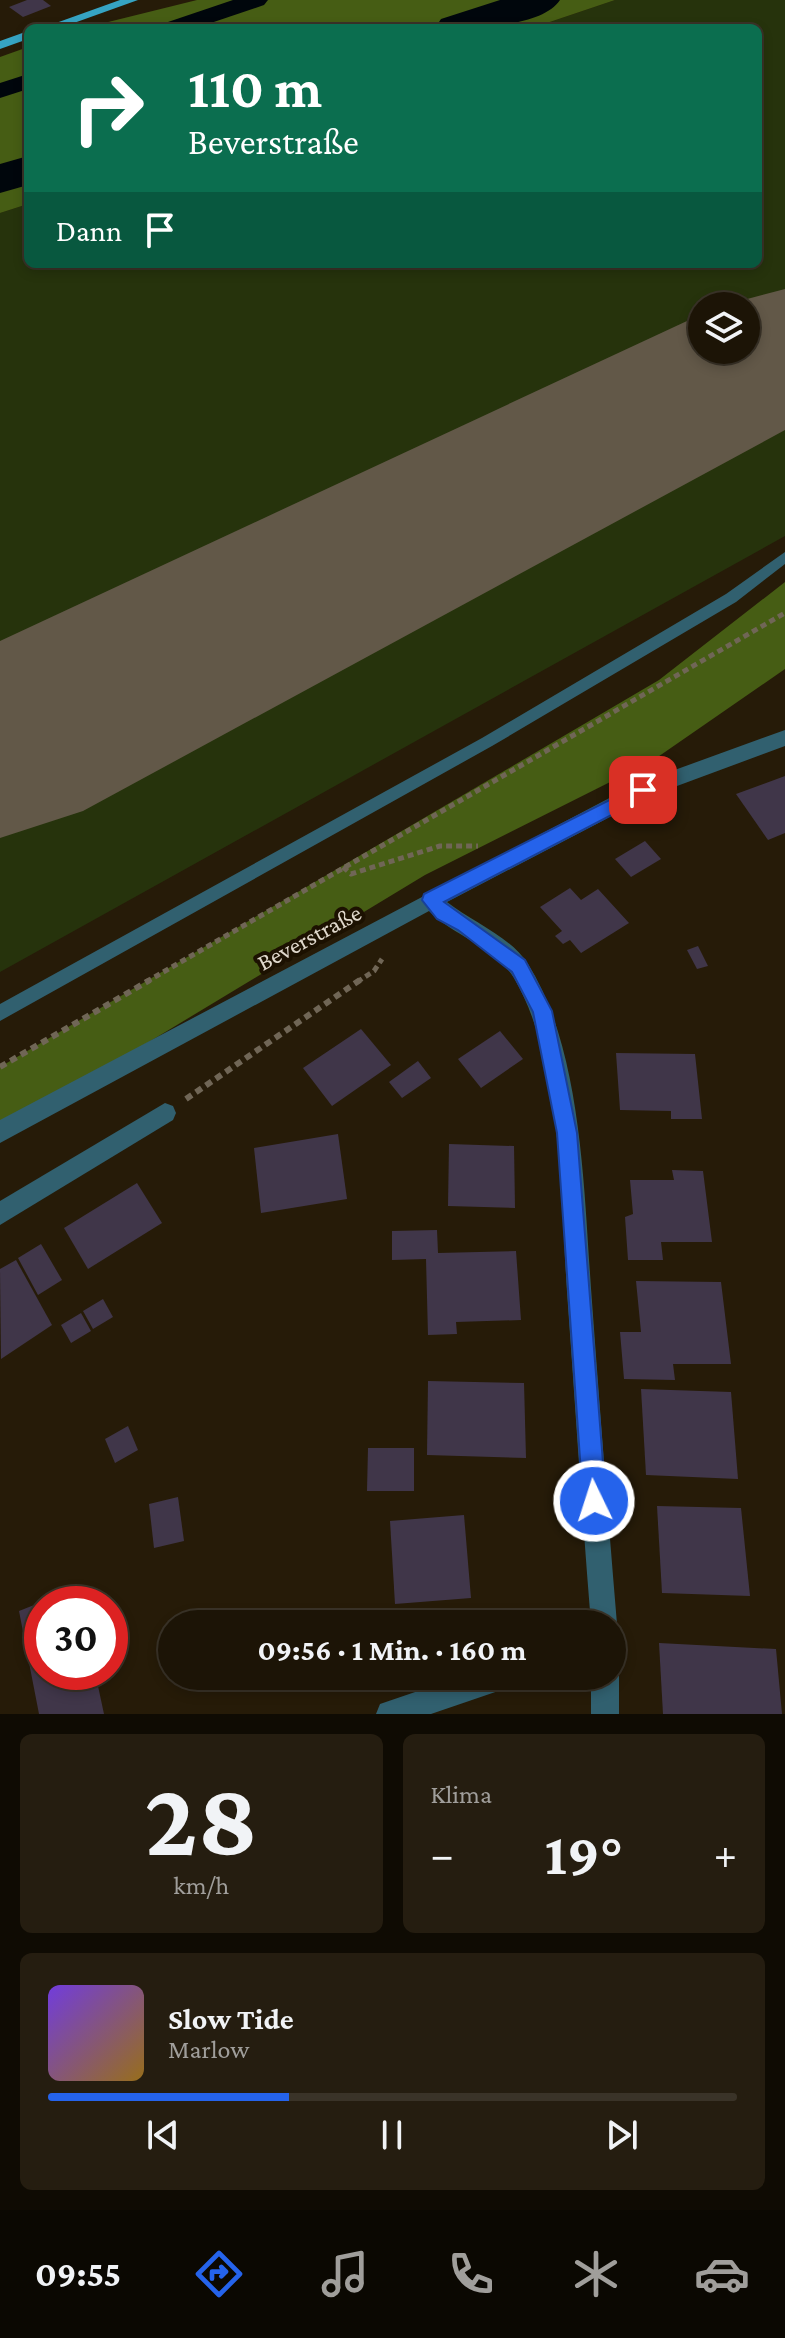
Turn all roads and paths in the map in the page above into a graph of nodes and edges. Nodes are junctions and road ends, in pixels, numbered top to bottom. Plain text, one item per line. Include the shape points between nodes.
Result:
1 (132, 0) edge
2 (60, 24) edge
3 (24, 36) edge
4 (0, 45) edge
5 (785, 557) edge
6 (785, 613) edge
7 (785, 738) edge
8 (504, 862) junction
9 (343, 867) junction
10 (431, 900) junction
11 (397, 919) junction
12 (0, 1013) edge
13 (0, 1067) edge
14 (165, 1113) joint
15 (0, 1132) edge
16 (0, 1214) edge
17 (603, 1610) edge
18 (461, 1690) edge
19 (605, 1690) edge
20 (390, 1714) edge
21 (605, 1714) edge

1 - 2 main road
3 - 4 main road
5 - 12 lane via 731,598 487,742
6 - 9 path
7 - 8 street, Beverstraße via 643,790
8 - 9 path via 485,845 440,846 351,874
8 - 10 street, Beverstraße
9 - 13 path
10 - 11 street, Beverstraße
10 - 17 street via 519,966 543,1011 567,1133
11 - 14 path via 398,936 374,971
11 - 15 street, Beverstraße
14 - 16 street
18 - 20 street
19 - 21 street

